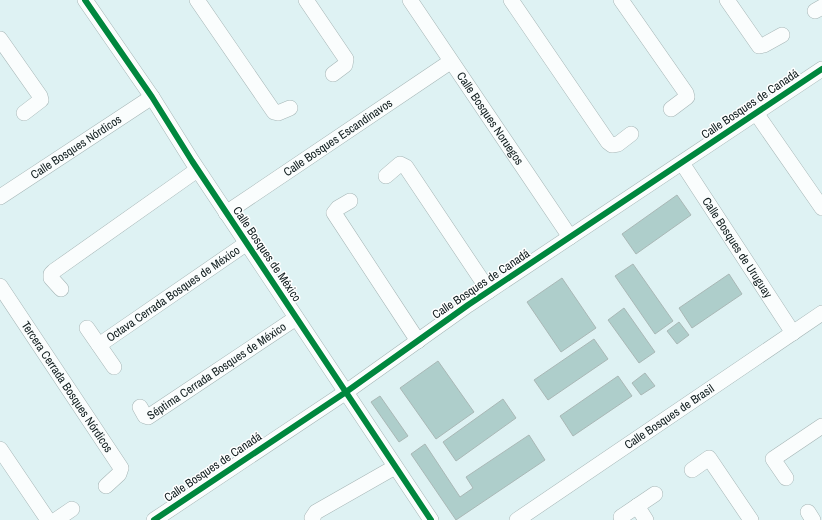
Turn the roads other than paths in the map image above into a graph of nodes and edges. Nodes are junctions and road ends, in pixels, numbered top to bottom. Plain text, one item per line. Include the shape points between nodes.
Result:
1 (84, 0) edge
2 (197, 0) edge
3 (306, 0) edge
4 (410, 0) edge
5 (511, 0) edge
6 (621, 0) edge
7 (727, 0) edge
8 (782, 35) dead end
9 (0, 39) edge
10 (450, 62) junction
11 (822, 69) edge
12 (333, 74) dead end
13 (152, 97) junction
14 (290, 108) dead end
15 (671, 109) dead end
16 (24, 113) dead end
17 (756, 113) junction
18 (631, 134) dead end
19 (682, 163) junction
20 (197, 170) junction
21 (386, 176) dead end
22 (0, 197) edge
23 (350, 201) dead end
24 (822, 208) edge
25 (226, 213) junction
26 (570, 237) junction
27 (247, 243) junction
28 (0, 286) edge
29 (61, 289) dead end
30 (489, 291) junction
31 (822, 313) edge
32 (296, 318) junction
33 (88, 328) dead end
34 (793, 333) junction
35 (418, 340) junction
36 (99, 345) junction
37 (114, 367) dead end
38 (346, 392) junction
39 (140, 407) dead end
40 (822, 426) edge
41 (0, 449) edge
42 (395, 466) junction
43 (692, 470) dead end
44 (786, 478) dead end
45 (106, 486) dead end
46 (655, 494) dead end
47 (637, 506) junction
48 (72, 509) dead end
49 (621, 518) dead end
50 (48, 520) edge
51 (56, 520) edge
52 (154, 520) edge
53 (313, 520) edge
54 (431, 520) edge
55 (517, 520) edge
56 (646, 520) edge
57 (751, 520) edge

1 - 13 street, Calle Bosques de México
2 - 14 street via 274,112
3 - 12 street via 346,59 346,65
4 - 10 street, Calle Bosques Noruegos
5 - 18 street via 608,142 612,145 618,144
6 - 15 street via 686,93 687,97
7 - 8 street via 760,46
9 - 16 street via 40,96 40,100
10 - 25 street, Calle Bosques Escandinavos
10 - 26 street, Calle Bosques Noruegos
11 - 17 street, Calle Bosques de Canadá
13 - 20 street, Calle Bosques de México
13 - 22 street, Calle Bosques Nórdicos
17 - 19 street, Calle Bosques de Canadá
17 - 24 street
19 - 26 street, Calle Bosques de Canadá
19 - 34 street, Calle Bosques de Uruguay
20 - 25 street, Calle Bosques de México
20 - 29 street via 54,271 51,278
21 - 30 street via 400,164 406,167
23 - 35 street via 334,213
25 - 27 street, Calle Bosques de México
26 - 30 street, Calle Bosques de Canadá
27 - 32 street, Calle Bosques de México
27 - 36 street, Octava Cerrada Bosques de México
28 - 45 street, Tercera Cerrada Bosques Nórdicos via 121,468 119,474
30 - 35 street, Calle Bosques de Canadá
31 - 34 street, Calle Bosques de Brasil
32 - 38 street, Calle Bosques de México
32 - 39 street, Séptima Cerrada Bosques de México via 148,418 144,416
33 - 36 street, Octava Cerrada Bosques de México
34 - 55 street, Calle Bosques de Brasil
35 - 38 street, Calle Bosques de Canadá
36 - 37 street, Octava Cerrada Bosques de México
38 - 42 street, Calle Bosques de México
38 - 52 street, Calle Bosques de Canadá
40 - 44 street via 773,459
41 - 50 street
42 - 53 street via 316,512
42 - 54 street, Calle Bosques de México
43 - 57 street via 709,458
46 - 47 street
47 - 49 street
47 - 56 street
48 - 51 street

